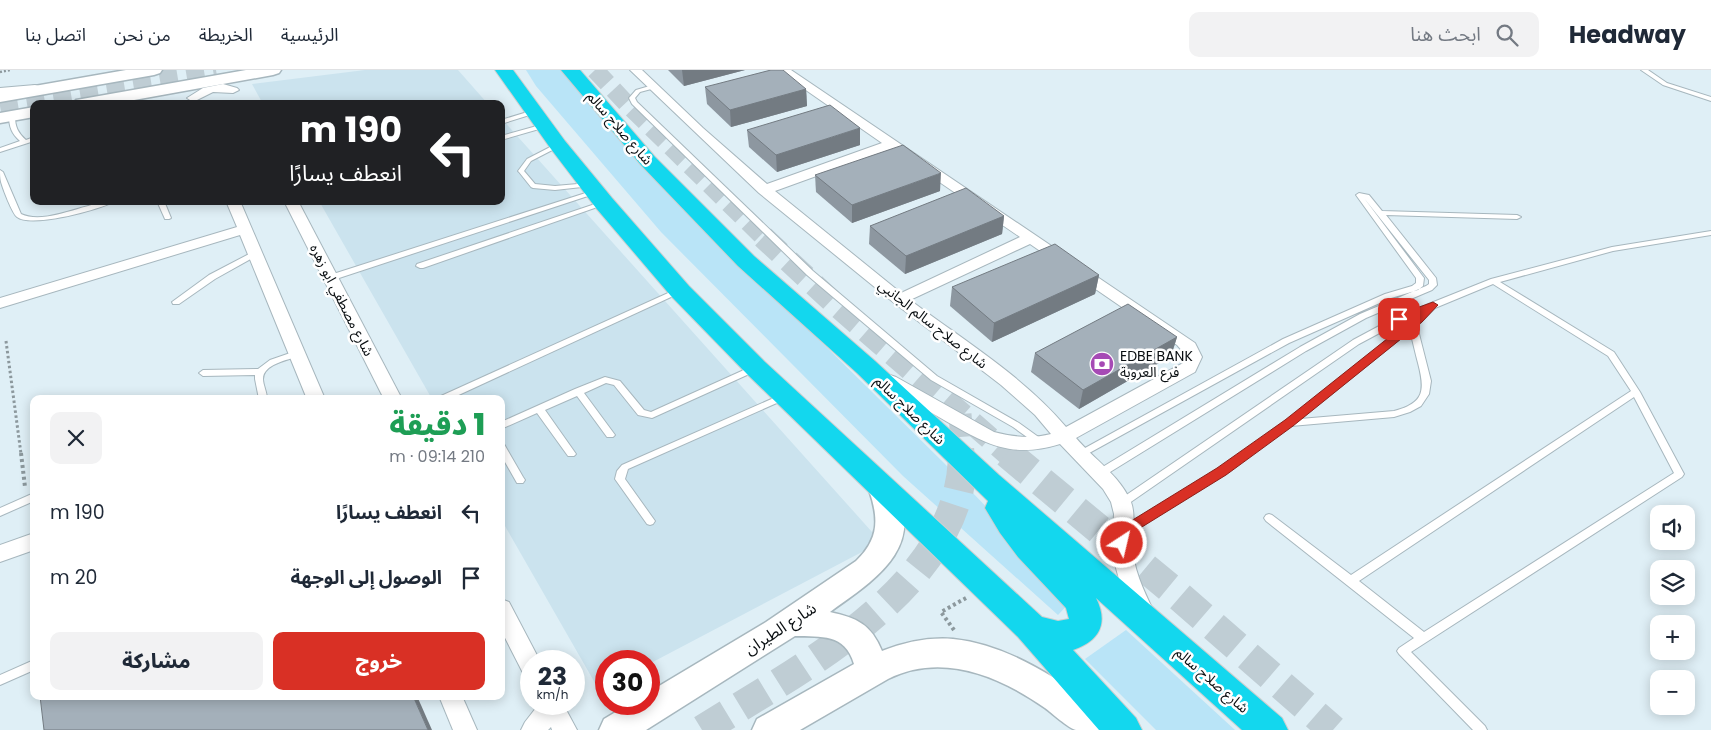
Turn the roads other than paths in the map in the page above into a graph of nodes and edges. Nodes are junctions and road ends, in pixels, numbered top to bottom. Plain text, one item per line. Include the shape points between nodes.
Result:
1 (154, 70) edge
2 (273, 70) edge
3 (504, 70) edge
4 (636, 70) edge
5 (783, 70) edge
6 (1644, 70) edge
7 (578, 76) edge
8 (230, 84) junction
9 (61, 86) junction
10 (653, 87) junction
11 (0, 91) edge
12 (192, 96) edge
13 (0, 97) edge
14 (1711, 99) edge
15 (133, 100) edge
16 (238, 100) edge
17 (30, 113) edge
18 (6, 117) edge
19 (505, 123) edge
20 (546, 128) junction
21 (505, 137) edge
22 (30, 141) edge
23 (25, 142) junction
24 (892, 144) junction
25 (0, 150) edge
26 (0, 172) edge
27 (764, 190) junction
28 (596, 193) junction
29 (97, 205) edge
30 (162, 205) edge
31 (235, 205) edge
32 (293, 205) edge
33 (1381, 213) junction
34 (1517, 217) dead end
35 (167, 218) dead end
36 (244, 229) junction
37 (1711, 234) edge
38 (1031, 238) junction
39 (254, 255) junction
40 (420, 266) dead end
41 (330, 278) junction
42 (1494, 281) junction
43 (680, 291) junction
44 (900, 299) junction
45 (176, 302) dead end
46 (0, 303) edge
47 (1433, 305) junction
48 (1412, 324) junction
49 (296, 354) junction
50 (866, 367) junction
51 (756, 368) junction
52 (260, 372) junction
53 (203, 373) dead end
54 (578, 392) junction
55 (1636, 392) junction
56 (262, 395) edge
57 (314, 395) edge
58 (391, 395) edge
59 (451, 395) edge
60 (786, 396) junction
61 (539, 409) junction
62 (1289, 423) junction
63 (505, 424) edge
64 (610, 435) dead end
65 (1065, 436) junction
66 (1042, 443) junction
67 (505, 453) edge
68 (571, 454) dead end
69 (1079, 455) junction
70 (1099, 474) junction
71 (520, 480) dead end
72 (988, 483) junction
73 (884, 490) junction
74 (30, 499) edge
75 (1122, 503) junction
76 (0, 512) edge
77 (1269, 518) dead end
78 (650, 521) dead end
79 (1122, 532) junction
80 (30, 543) edge
81 (0, 554) edge
82 (1351, 581) junction
83 (505, 616) edge
84 (791, 623) junction
85 (1149, 626) junction
86 (1030, 627) junction
87 (1423, 638) junction
88 (523, 650) edge
89 (30, 667) edge
90 (872, 670) junction
91 (0, 680) edge
92 (452, 700) edge
93 (545, 715) edge
94 (557, 715) edge
95 (465, 730) edge
96 (533, 730) edge
97 (565, 730) edge
98 (616, 730) edge
99 (769, 730) edge
100 (1101, 730) edge
101 (1123, 730) edge
102 (1269, 730) edge
103 (1481, 730) edge

1 - 9 main road
2 - 8 main road
3 - 20 highway
4 - 10 street, شارع صلاح سالم الجانبي
5 - 24 street
6 - 14 lane via 1665,84
7 - 50 highway, شارع صلاح سالم via 624,135 704,220
8 - 12 main road
8 - 16 street
9 - 11 street
9 - 13 main road
10 - 27 street, شارع صلاح سالم الجانبي
10 - 66 lane via 635,93 634,103 810,273 934,378 1014,422
12 - 15 main road
17 - 18 main road
18 - 23 lane via 15,134
19 - 20 lane
20 - 21 lane
20 - 28 highway
20 - 28 lane via 521,170 533,186
22 - 23 lane
23 - 25 lane
24 - 27 street
24 - 38 street
26 - 29 lane via 22,219 51,217
27 - 44 street, شارع صلاح سالم الجانبي
28 - 40 lane
28 - 41 lane
28 - 43 highway
30 - 35 lane
31 - 36 street
32 - 41 street, شارع مصطفي ابو زهره
33 - 34 lane
33 - 69 lane via 1366,195 1359,195 1420,278 1420,284 1286,341
33 - 70 lane via 1434,280 1433,285 1363,316 1303,349
36 - 39 street
36 - 46 street
37 - 42 lane via 1612,249
38 - 44 street
38 - 65 street via 1183,341 1194,352 1195,358 1189,368
39 - 45 lane via 212,277
39 - 49 street
41 - 58 street, شارع مصطفي ابو زهره
42 - 47 lane
42 - 55 lane via 1611,354
43 - 51 highway
43 - 59 lane
44 - 65 street, شارع صلاح سالم الجانبي via 1022,393
47 - 48 lane
47 - 75 lane via 1356,342
48 - 62 lane
48 - 62 lane via 1427,381 1427,389 1420,402 1394,414
49 - 52 lane
49 - 57 street
50 - 66 street via 988,437 1014,443
50 - 72 highway, شارع صلاح سالم
51 - 54 lane via 652,416 641,413 621,386 612,381 598,382
51 - 60 highway
52 - 53 lane
52 - 56 lane
54 - 61 lane
54 - 64 lane
55 - 82 lane
55 - 87 lane via 1679,474
60 - 73 highway
60 - 78 lane via 626,467 620,479
61 - 63 lane
61 - 68 lane
62 - 79 lane via 1222,472
65 - 66 street
65 - 69 street, شارع صلاح سالم الجانبي
67 - 71 lane
69 - 70 street, شارع صلاح سالم الجانبي
70 - 75 street, شارع صلاح سالم الجانبي
72 - 85 highway, شارع صلاح سالم
72 - 86 highway via 1021,538 1085,609 1086,622 1072,635 1050,635
73 - 84 main road, شارع الطيران via 891,519 883,549 873,563
73 - 86 highway
74 - 76 lane
75 - 79 street via 1125,518
77 - 82 lane
79 - 85 street via 1127,577
80 - 81 street
82 - 87 lane
83 - 88 street
84 - 90 main road via 826,624 856,636 863,645
84 - 98 main road, شارع الطيران
85 - 102 highway, شارع صلاح سالم
86 - 101 highway
87 - 103 lane via 1403,651
89 - 91 lane
90 - 99 main road
90 - 100 main road via 900,658 924,653 967,656 994,663 1055,694
92 - 95 street
93 - 96 street
94 - 97 street

